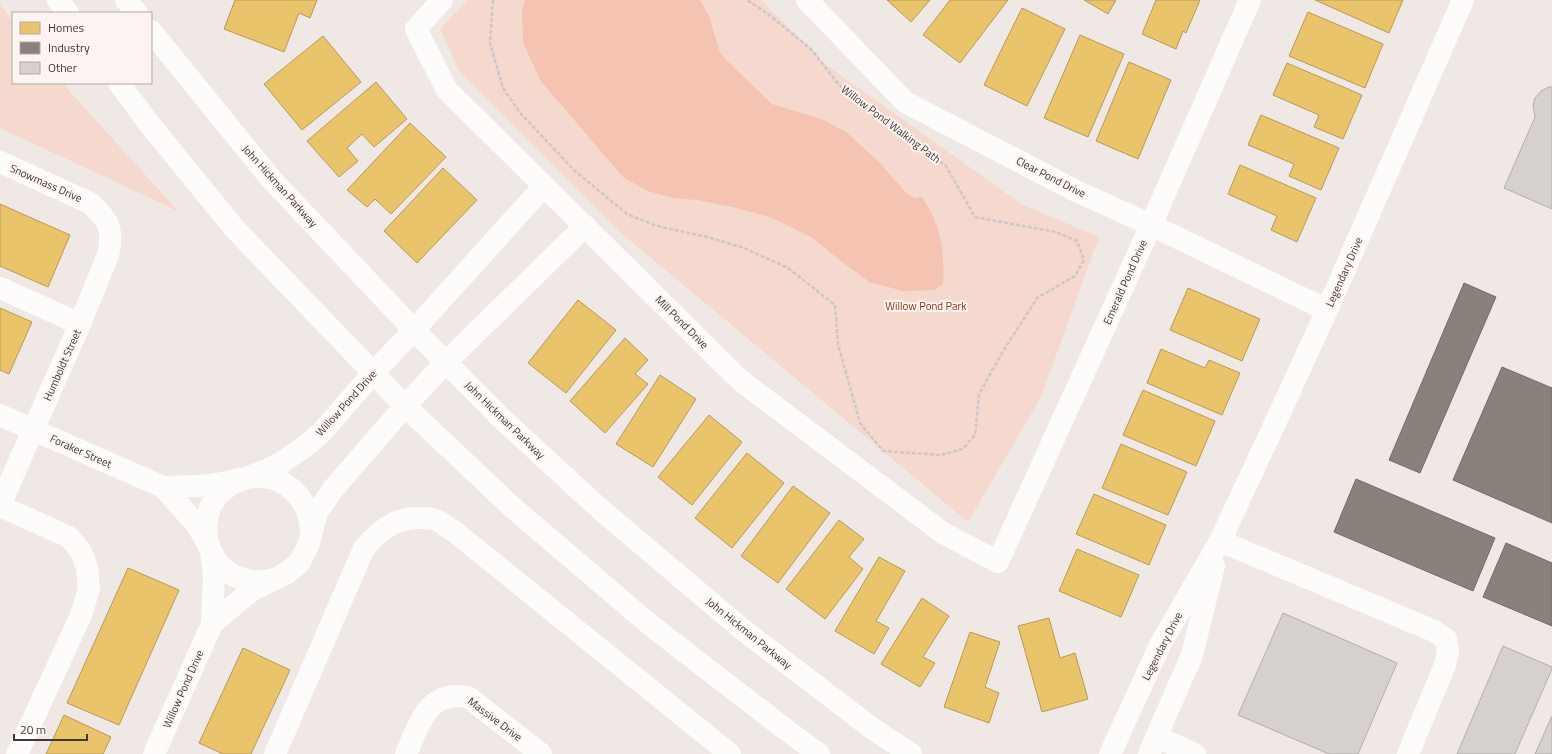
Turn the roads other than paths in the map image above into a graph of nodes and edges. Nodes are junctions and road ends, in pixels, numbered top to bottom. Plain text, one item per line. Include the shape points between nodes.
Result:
1 (58, 0) edge
2 (126, 0) edge
3 (442, 0) edge
4 (807, 0) edge
5 (1250, 0) edge
6 (1463, 0) edge
7 (67, 12) edge
8 (136, 12) edge
9 (152, 32) edge
10 (120, 84) edge
11 (0, 162) edge
12 (544, 186) junction
13 (108, 222) joint
14 (1151, 225) junction
15 (585, 226) junction
16 (0, 288) edge
17 (1327, 310) junction
18 (80, 324) junction
19 (414, 330) junction
20 (446, 362) junction
21 (374, 372) junction
22 (405, 406) junction
23 (0, 415) edge
24 (33, 429) junction
25 (243, 478) junction
26 (162, 487) junction
27 (0, 506) edge
28 (310, 537) junction
29 (1220, 541) junction
30 (209, 548) junction
31 (998, 562) joint
32 (274, 579) junction
33 (212, 624) junction
34 (1153, 746) edge
35 (17, 754) edge
36 (154, 754) edge
37 (275, 754) edge
38 (406, 754) edge
39 (541, 754) edge
40 (730, 754) edge
41 (819, 754) edge
42 (911, 754) edge
43 (1110, 754) edge
44 (1195, 754) edge
45 (1408, 754) edge

1 - 7 street
2 - 8 street
3 - 12 street, Mill Pond Drive via 416,29 447,90
4 - 14 street, Clear Pond Drive via 905,102 1076,191
5 - 14 street, Emerald Pond Drive
6 - 17 street, Legendary Drive
9 - 19 street, John Hickman Parkway via 271,179
10 - 21 street via 234,228
11 - 13 street, Snowmass Drive via 90,202
12 - 15 street, Mill Pond Drive
12 - 19 street, Willow Pond Drive
13 - 18 street, Humboldt Street via 111,242 108,255
14 - 17 street, Clear Pond Drive
14 - 31 street, Emerald Pond Drive
15 - 20 street, Willow Pond Drive
15 - 31 street, Mill Pond Drive via 741,381 943,533
16 - 18 street
17 - 29 street, Legendary Drive
18 - 24 street, Humboldt Street
19 - 20 street, John Hickman Parkway
19 - 21 street, Willow Pond Drive
20 - 22 street, Willow Pond Drive
20 - 42 street, John Hickman Parkway via 500,417 600,509 742,629 873,730
21 - 22 street
21 - 25 street, Willow Pond Drive via 312,441 282,462
22 - 28 street, Willow Pond Drive via 325,499
22 - 41 street via 512,507 649,624
23 - 24 street, Foraker Street
24 - 26 street, Foraker Street
24 - 27 street, Humboldt Street
25 - 26 street, Foraker Street via 208,485
25 - 28 street, Foraker Street via 267,477 283,482 294,490 309,513
25 - 30 street, Willow Pond Drive via 222,490 210,507 206,524
26 - 30 street, Foraker Street via 195,523
27 - 35 street via 69,537 80,550 87,567 89,589 81,615
28 - 32 street, Willow Pond Drive via 300,562 287,573
29 - 34 street, Legendary Drive via 1192,655
29 - 43 street, Legendary Drive via 1161,643
29 - 45 street via 1434,631 1446,639 1448,651 1445,664
30 - 32 street, Foraker Street via 220,566 234,576 254,582
30 - 33 street, Willow Pond Drive via 214,575
32 - 33 street, Willow Pond Drive via 252,590
33 - 36 street, Willow Pond Drive
34 - 44 street
37 - 40 street via 364,548 378,533 395,521 428,518 439,521 455,532
38 - 39 street, Massive Drive via 423,716 432,705 444,697 457,695 468,697

